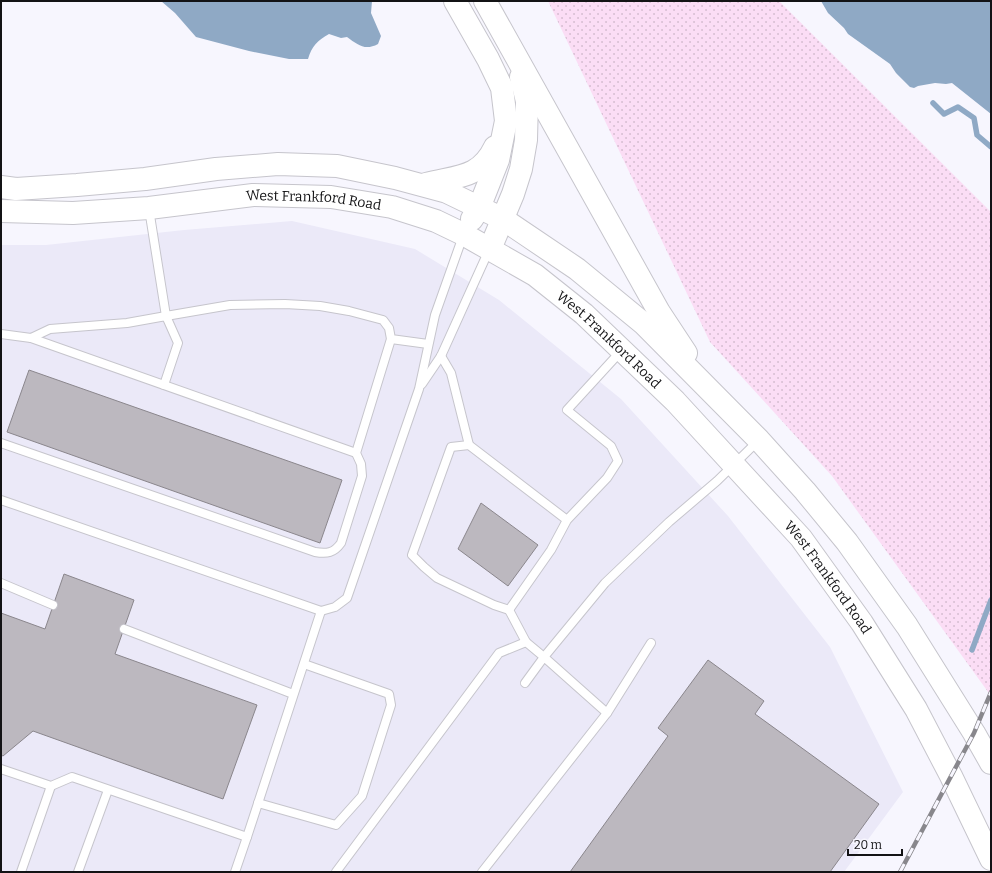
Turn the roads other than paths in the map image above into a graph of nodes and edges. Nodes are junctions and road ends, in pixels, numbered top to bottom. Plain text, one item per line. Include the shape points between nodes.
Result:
1 (456, 1) edge
2 (485, 1) edge
3 (514, 53) junction
4 (505, 128) junction
5 (145, 179) junction
6 (423, 185) junction
7 (1, 187) edge
8 (149, 208) junction
9 (479, 208) junction
10 (1, 211) edge
11 (503, 219) junction
12 (463, 234) junction
13 (490, 249) junction
14 (166, 316) junction
15 (1, 334) edge
16 (31, 338) junction
17 (391, 339) junction
18 (428, 344) junction
19 (622, 349) junction
20 (441, 356) junction
21 (164, 385) junction
22 (419, 388) junction
23 (711, 390) junction
24 (759, 440) junction
25 (1, 443) edge
26 (469, 444) junction
27 (356, 452) junction
28 (734, 465) junction
29 (1, 500) edge
30 (567, 520) junction
31 (1, 583) edge
32 (53, 605) dead end
33 (509, 610) junction
34 (321, 611) junction
35 (124, 630) dead end
36 (526, 642) junction
37 (651, 642) dead end
38 (544, 657) junction
39 (304, 664) junction
40 (525, 684) dead end
41 (293, 694) junction
42 (607, 713) junction
43 (991, 763) edge
44 (1, 769) edge
45 (51, 786) junction
46 (108, 790) junction
47 (258, 803) junction
48 (247, 837) junction
49 (991, 859) edge
50 (21, 872) edge
51 (78, 872) edge
52 (236, 872) edge
53 (336, 872) edge
54 (482, 872) edge

1 - 4 main road via 502,88
2 - 3 main road
3 - 11 main road via 527,101 526,140 521,169
3 - 23 main road via 659,312
4 - 6 main road via 492,155 476,171
4 - 9 main road via 498,160
5 - 6 main road via 278,164 337,166
5 - 7 main road via 16,189
5 - 8 main road
6 - 9 main road via 447,192
8 - 10 main road, West Frankford Road via 73,213
8 - 12 main road, West Frankford Road via 253,195 331,197 392,207 436,221
8 - 14 lane
9 - 11 main road
9 - 12 main road
11 - 13 main road
11 - 23 main road via 577,269 644,324
12 - 13 main road, West Frankford Road
12 - 18 lane via 435,315
13 - 19 main road, West Frankford Road via 535,275 584,314
13 - 20 lane
14 - 16 lane via 127,324 50,329
14 - 17 lane via 230,305 320,306 383,320 389,328
14 - 21 lane via 178,343
15 - 16 lane
16 - 21 lane
17 - 18 lane
17 - 27 lane
18 - 22 lane
19 - 28 main road, West Frankford Road via 675,401
19 - 30 lane via 567,410 611,446 618,461 607,478
20 - 22 lane
20 - 26 lane via 451,373
21 - 27 lane
22 - 34 lane via 347,598 335,608
23 - 24 main road
24 - 28 lane
24 - 43 main road via 852,549 907,626
25 - 27 lane via 325,553 336,551 341,544 355,499 362,476
26 - 30 lane
26 - 33 lane via 451,448 412,555 437,578
28 - 38 lane via 605,583
28 - 49 main road, West Frankford Road via 801,538 862,623 916,709
29 - 34 lane
30 - 33 lane via 551,550
31 - 32 lane
33 - 36 lane
34 - 39 lane
35 - 41 lane
36 - 38 lane
36 - 53 lane via 499,652
37 - 42 lane
38 - 40 lane
38 - 42 lane
39 - 41 lane
39 - 47 lane via 389,694 391,705 367,781 362,796 336,825
41 - 47 lane
42 - 54 lane
44 - 45 lane
45 - 46 lane via 72,777
45 - 50 lane
46 - 48 lane
46 - 51 lane
47 - 48 lane
48 - 52 lane

